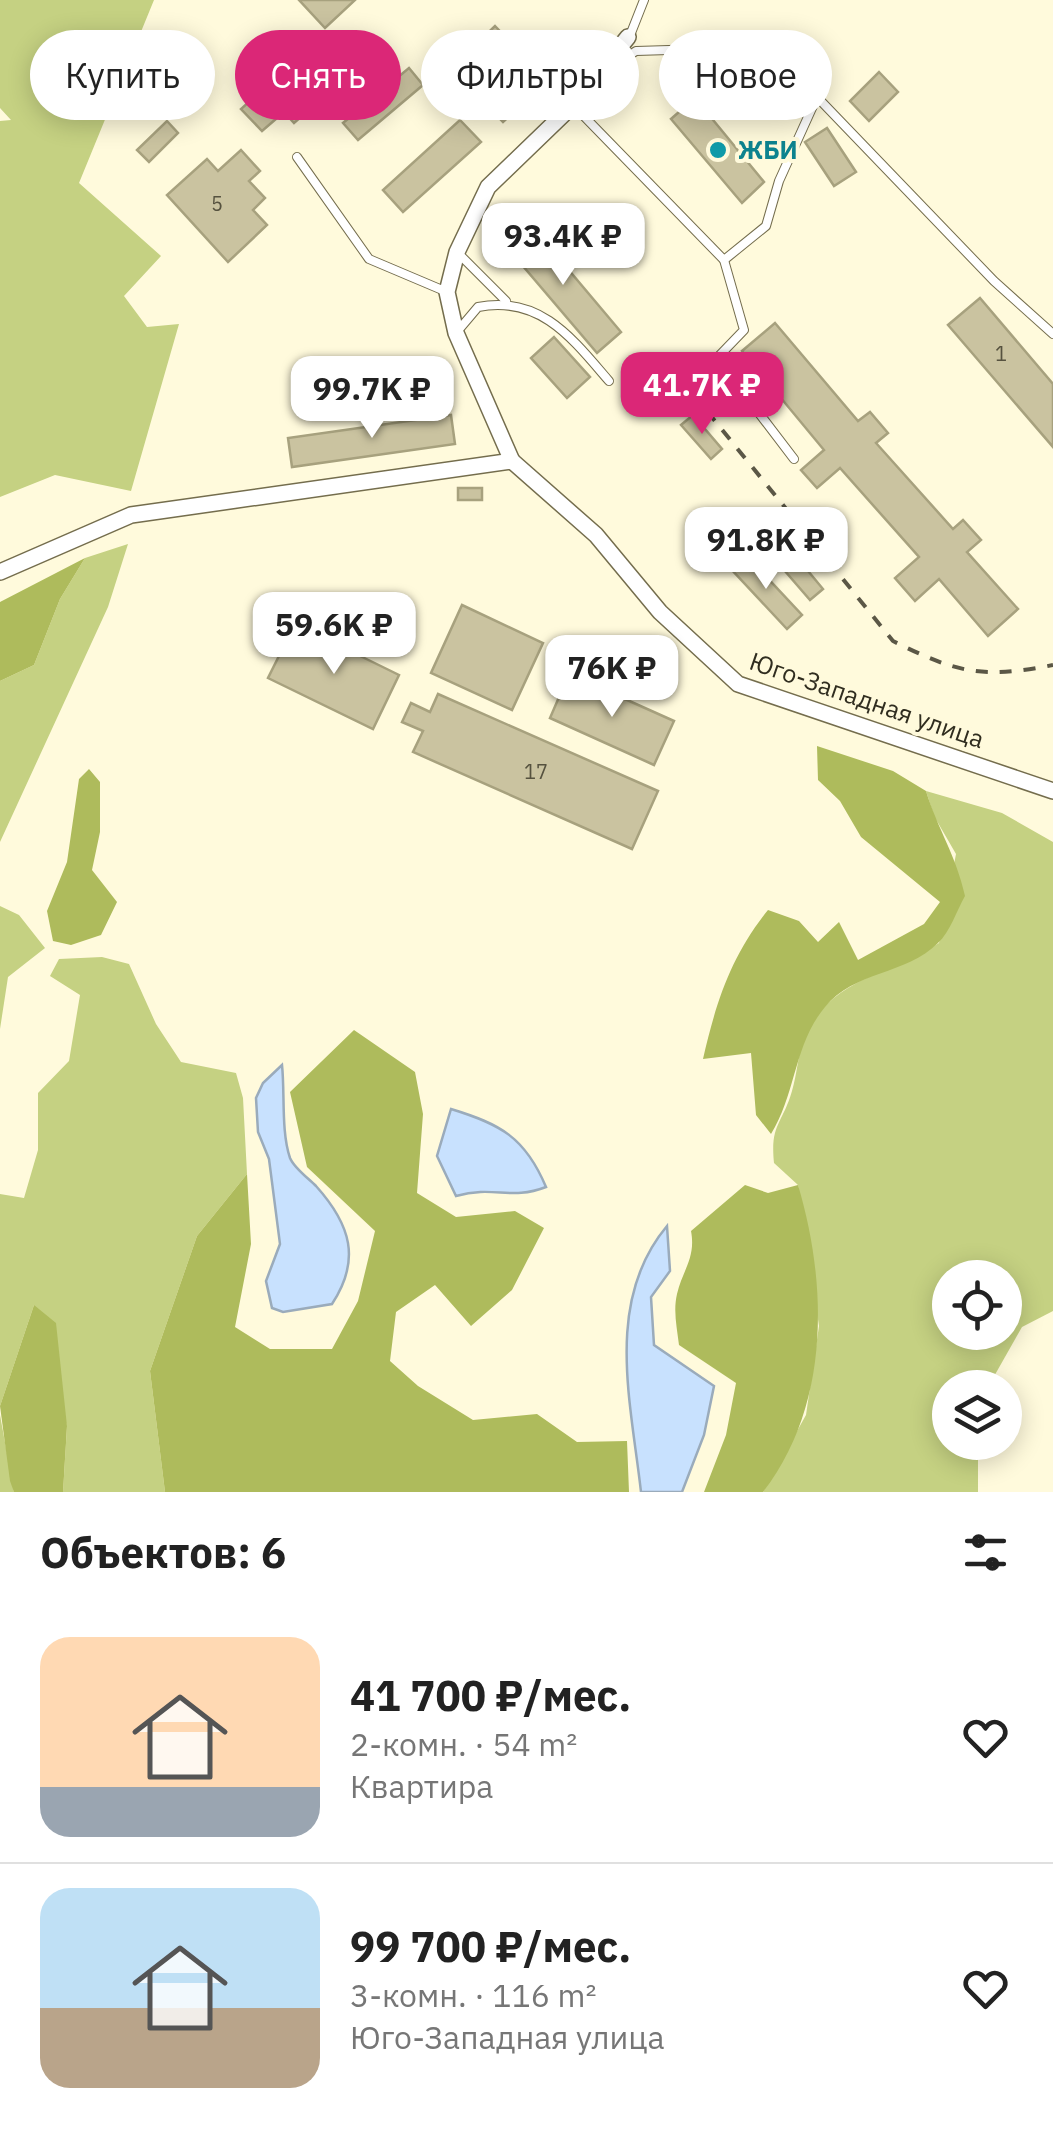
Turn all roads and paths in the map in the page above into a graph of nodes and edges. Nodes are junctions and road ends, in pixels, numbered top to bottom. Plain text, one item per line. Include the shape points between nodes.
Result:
1 (644, 0) edge
2 (636, 30) edge
3 (832, 114) edge
4 (557, 120) edge
5 (588, 120) edge
6 (806, 120) edge
7 (298, 157) dead end
8 (457, 252) junction
9 (724, 260) junction
10 (448, 292) junction
11 (506, 302) junction
12 (456, 333) junction
13 (1053, 334) edge
14 (609, 381) dead end
15 (794, 459) dead end
16 (512, 461) junction
17 (0, 572) edge
18 (1053, 791) edge

1 - 2 lane
3 - 13 lane
4 - 8 street, Юго-Западная улица via 488,187
5 - 9 lane
6 - 9 lane via 766,226
7 - 10 lane via 370,258
8 - 10 street, Юго-Западная улица
8 - 11 lane
9 - 15 lane via 744,330 717,358
10 - 12 street, Юго-Западная улица
11 - 12 lane via 478,306
11 - 14 lane via 546,318
12 - 16 street, Юго-Западная улица
16 - 17 street via 131,515
16 - 18 street, Юго-Западная улица via 596,535 660,612 738,684

